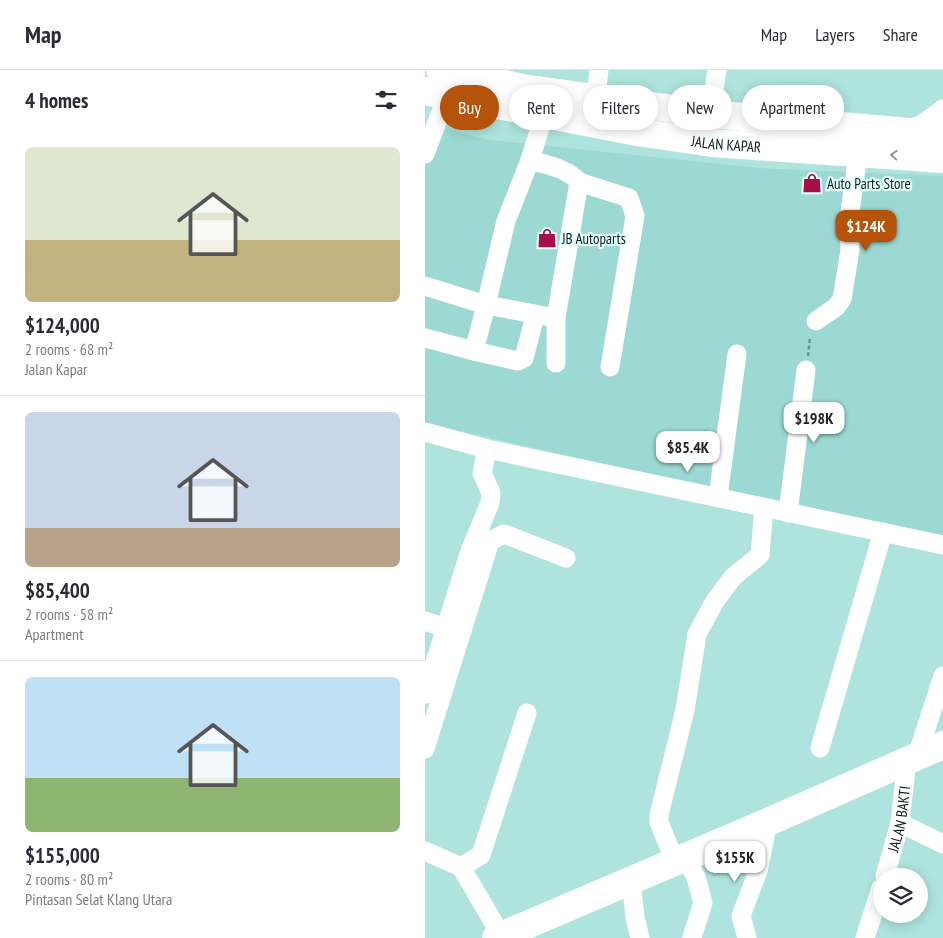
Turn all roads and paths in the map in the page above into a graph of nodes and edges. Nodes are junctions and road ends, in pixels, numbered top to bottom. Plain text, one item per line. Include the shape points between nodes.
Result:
1 (440, 70) edge
2 (599, 70) edge
3 (717, 70) edge
4 (487, 76) edge
5 (598, 85) edge
6 (715, 85) edge
7 (436, 94) edge
8 (583, 95) edge
9 (509, 109) edge
10 (943, 109) edge
11 (732, 116) edge
12 (573, 121) edge
13 (541, 130) edge
14 (900, 132) junction
15 (943, 135) edge
16 (425, 154) edge
17 (858, 154) junction
18 (943, 159) edge
19 (531, 160) junction
20 (579, 182) junction
21 (425, 286) edge
22 (486, 306) junction
23 (535, 316) junction
24 (557, 318) junction
25 (816, 321) joint
26 (425, 338) edge
27 (474, 351) junction
28 (737, 354) dead end
29 (556, 363) dead end
30 (610, 367) dead end
31 (806, 370) joint
32 (425, 432) edge
33 (487, 449) junction
34 (718, 497) junction
35 (764, 508) junction
36 (788, 513) junction
37 (883, 532) junction
38 (943, 545) edge
39 (566, 558) dead end
40 (425, 621) edge
41 (445, 628) junction
42 (943, 676) edge
43 (425, 694) edge
44 (527, 713) dead end
45 (943, 745) edge
46 (820, 748) dead end
47 (425, 749) edge
48 (912, 758) junction
49 (768, 822) junction
50 (900, 823) junction
51 (943, 844) edge
52 (425, 851) edge
53 (680, 860) junction
54 (461, 867) junction
55 (887, 868) edge
56 (631, 880) junction
57 (873, 913) edge
58 (509, 935) edge
59 (692, 937) edge
60 (640, 938) edge
61 (747, 938) edge
62 (865, 938) edge

1 - 4 highway, JALAN KAPAR
2 - 5 street
3 - 6 street
4 - 8 highway, JALAN KAPAR
7 - 9 highway, JALAN KAPAR
7 - 16 street
10 - 14 street via 921,125
11 - 14 highway, JALAN KAPAR
12 - 17 highway, JALAN KAPAR via 712,143
13 - 19 street
14 - 15 highway, JALAN KAPAR
18 -> 17 highway, JALAN KAPAR
17 - 25 street via 849,219 850,250 842,299
19 - 20 street via 563,170
19 - 22 street via 506,221
20 - 24 street
20 - 30 street via 629,198 635,216
21 - 22 street
22 - 23 street
22 - 27 street
23 - 24 street
23 - 27 street via 524,358 518,361
24 - 29 street
25 - 31 path via 811,330
26 - 27 street
28 - 34 street
31 - 36 street
32 - 33 street
33 - 34 street
33 - 41 street via 482,473 491,493 490,502
34 - 35 street
35 - 36 street
35 - 53 street via 760,555 733,577 697,634 685,710 659,815 659,822
36 - 37 street
37 - 38 street
37 - 46 street
39 - 47 street via 504,534 490,541
40 - 41 street
41 - 43 street
42 - 48 street, JALAN BAKTI
44 - 54 street via 481,855
45 - 48 highway
48 - 49 highway
48 - 50 street, JALAN BAKTI
49 - 53 highway
49 - 61 street via 758,871 741,916
50 - 51 street
50 - 55 street, JALAN BAKTI
52 - 54 street
53 - 56 highway
53 - 59 street via 695,877 703,903
54 - 58 street
56 - 58 highway
56 - 60 street
57 - 62 street

